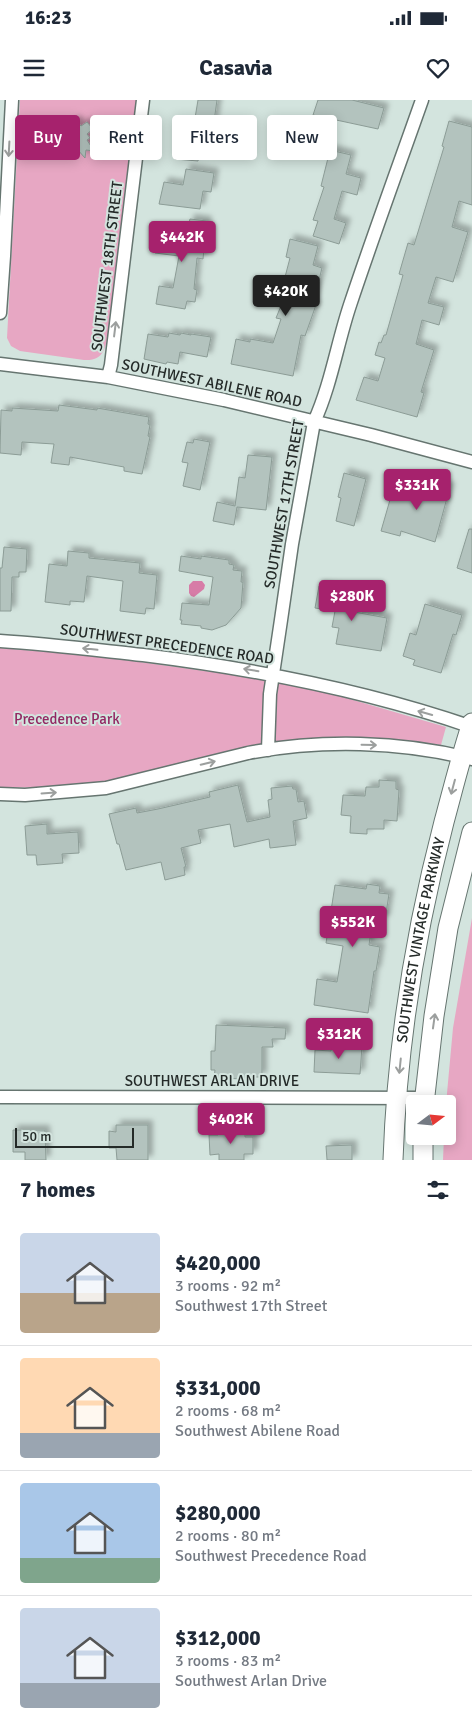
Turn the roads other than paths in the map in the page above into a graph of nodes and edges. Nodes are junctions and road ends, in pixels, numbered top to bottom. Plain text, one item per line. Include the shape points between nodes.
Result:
1 (12, 100) edge
2 (144, 100) edge
3 (422, 100) edge
4 (0, 313) edge
5 (0, 364) edge
6 (108, 377) junction
7 (314, 422) junction
8 (472, 462) edge
9 (0, 641) edge
10 (273, 674) junction
11 (472, 726) edge
12 (268, 750) junction
13 (467, 758) edge
14 (0, 794) edge
15 (472, 832) edge
16 (425, 1095) edge
17 (0, 1097) edge
18 (396, 1098) junction
19 (406, 1099) edge
20 (423, 1145) edge
21 (393, 1160) edge
22 (423, 1160) edge

1 -> 4 street
6 -> 2 street, SOUTHWEST 18TH STREET
3 - 7 street, SOUTHWEST 17TH STREET via 387,196
5 - 6 street, SOUTHWEST ABILENE ROAD
6 - 7 street, SOUTHWEST ABILENE ROAD
7 - 8 street, SOUTHWEST ABILENE ROAD
7 - 10 street, SOUTHWEST 17TH STREET
10 -> 9 street, SOUTHWEST PRECEDENCE ROAD via 198,662
11 -> 10 street, SOUTHWEST PRECEDENCE ROAD via 360,693
10 - 12 street, SOUTHWEST 17TH STREET
11 - 13 street, SOUTHWEST VINTAGE PARKWAY
12 -> 13 street via 378,745 413,747
14 -> 12 street via 106,788
13 -> 18 street, SOUTHWEST VINTAGE PARKWAY via 430,877 416,943
16 -> 15 street, SOUTHWEST VINTAGE PARKWAY via 448,928
17 - 18 street, SOUTHWEST ARLAN DRIVE
18 - 19 street, SOUTHWEST ARLAN DRIVE
18 - 21 street, SOUTHWEST VINTAGE PARKWAY
20 - 22 street

